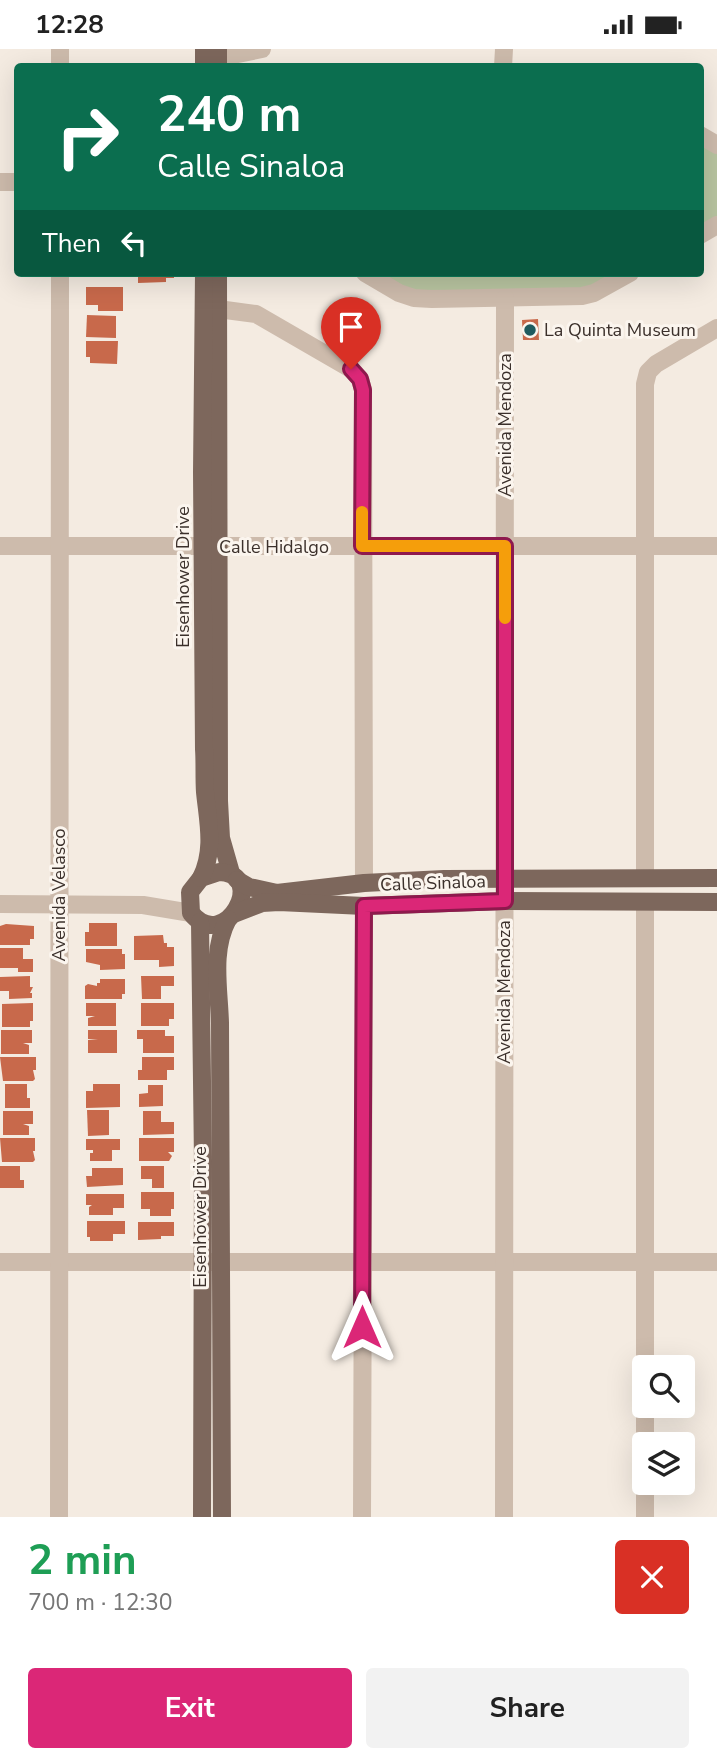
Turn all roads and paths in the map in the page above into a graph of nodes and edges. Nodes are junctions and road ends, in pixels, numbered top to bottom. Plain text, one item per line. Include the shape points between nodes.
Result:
1 (262, 49) edge
2 (211, 58) edge
3 (60, 277) edge
4 (204, 277) edge
5 (218, 277) edge
6 (372, 277) edge
7 (623, 277) edge
8 (505, 298) junction
9 (218, 309) junction
10 (717, 328) edge
11 (0, 546) edge
12 (60, 546) junction
13 (362, 546) junction
14 (505, 546) junction
15 (646, 546) junction
16 (717, 546) edge
17 (212, 547) junction
18 (234, 876) junction
19 (505, 878) junction
20 (645, 878) junction
21 (717, 878) edge
22 (197, 882) junction
23 (364, 883) junction
24 (505, 901) junction
25 (645, 902) junction
26 (717, 902) edge
27 (0, 904) edge
28 (60, 904) junction
29 (143, 905) junction
30 (364, 906) junction
31 (232, 916) junction
32 (195, 917) junction
33 (0, 1262) edge
34 (59, 1262) junction
35 (203, 1262) junction
36 (222, 1262) junction
37 (362, 1262) junction
38 (504, 1262) junction
39 (645, 1262) junction
40 (717, 1262) edge
41 (645, 1355) edge
42 (645, 1495) edge
43 (59, 1517) edge
44 (202, 1517) edge
45 (222, 1517) edge
46 (362, 1517) edge
47 (504, 1517) edge
48 (645, 1517) edge

1 - 2 street
3 - 12 street, Avenida Velasco
4 - 17 main road, Eisenhower Drive via 202,472
5 - 9 main road, Eisenhower Drive
6 - 8 street via 414,298
7 - 8 street via 582,296
8 - 14 street, Avenida Mendoza
9 - 13 street via 256,314 351,369 360,379
9 - 17 main road, Eisenhower Drive
10 - 15 street via 648,372
11 - 12 street, Calle Hidalgo
12 - 17 street, Calle Hidalgo
12 - 28 street, Avenida Velasco
13 - 14 street, Calle Hidalgo
13 - 17 street, Calle Hidalgo
13 - 23 street
14 - 15 street, Calle Hidalgo
14 - 19 street, Avenida Mendoza
15 - 16 street, Calle Hidalgo
15 - 20 street
17 - 18 main road, Eisenhower Drive via 219,813 224,855
17 - 22 main road, Eisenhower Drive via 205,787 210,843 207,867
18 - 22 main road via 212,873
18 - 23 main road, Calle Sinaloa via 249,887 278,893
18 - 31 main road via 242,890
19 - 20 main road, Calle Sinaloa
19 - 23 main road, Calle Sinaloa
19 - 24 street, Avenida Mendoza
20 - 21 main road, Calle Sinaloa
22 - 29 street via 179,895
22 - 32 main road via 188,899
24 - 25 main road, Calle Sinaloa
24 - 30 main road, Calle Sinaloa
24 - 38 street, Avenida Mendoza
25 - 26 main road, Calle Sinaloa
25 - 39 street
27 - 28 street
28 - 29 street
28 - 34 street, Avenida Velasco
29 - 32 street
30 - 31 main road, Calle Sinaloa via 262,903
30 - 37 street
31 - 32 main road via 215,923
31 - 36 main road, Eisenhower Drive via 217,949
32 - 35 main road, Eisenhower Drive
33 - 34 street
34 - 35 street
34 - 43 street, Avenida Velasco
35 - 36 street
35 - 44 main road, Eisenhower Drive
36 - 37 street
36 - 45 main road, Eisenhower Drive
37 - 38 street
37 - 46 street
38 - 39 street
38 - 47 street, Avenida Mendoza
39 - 40 street
39 - 41 street
42 - 48 street

